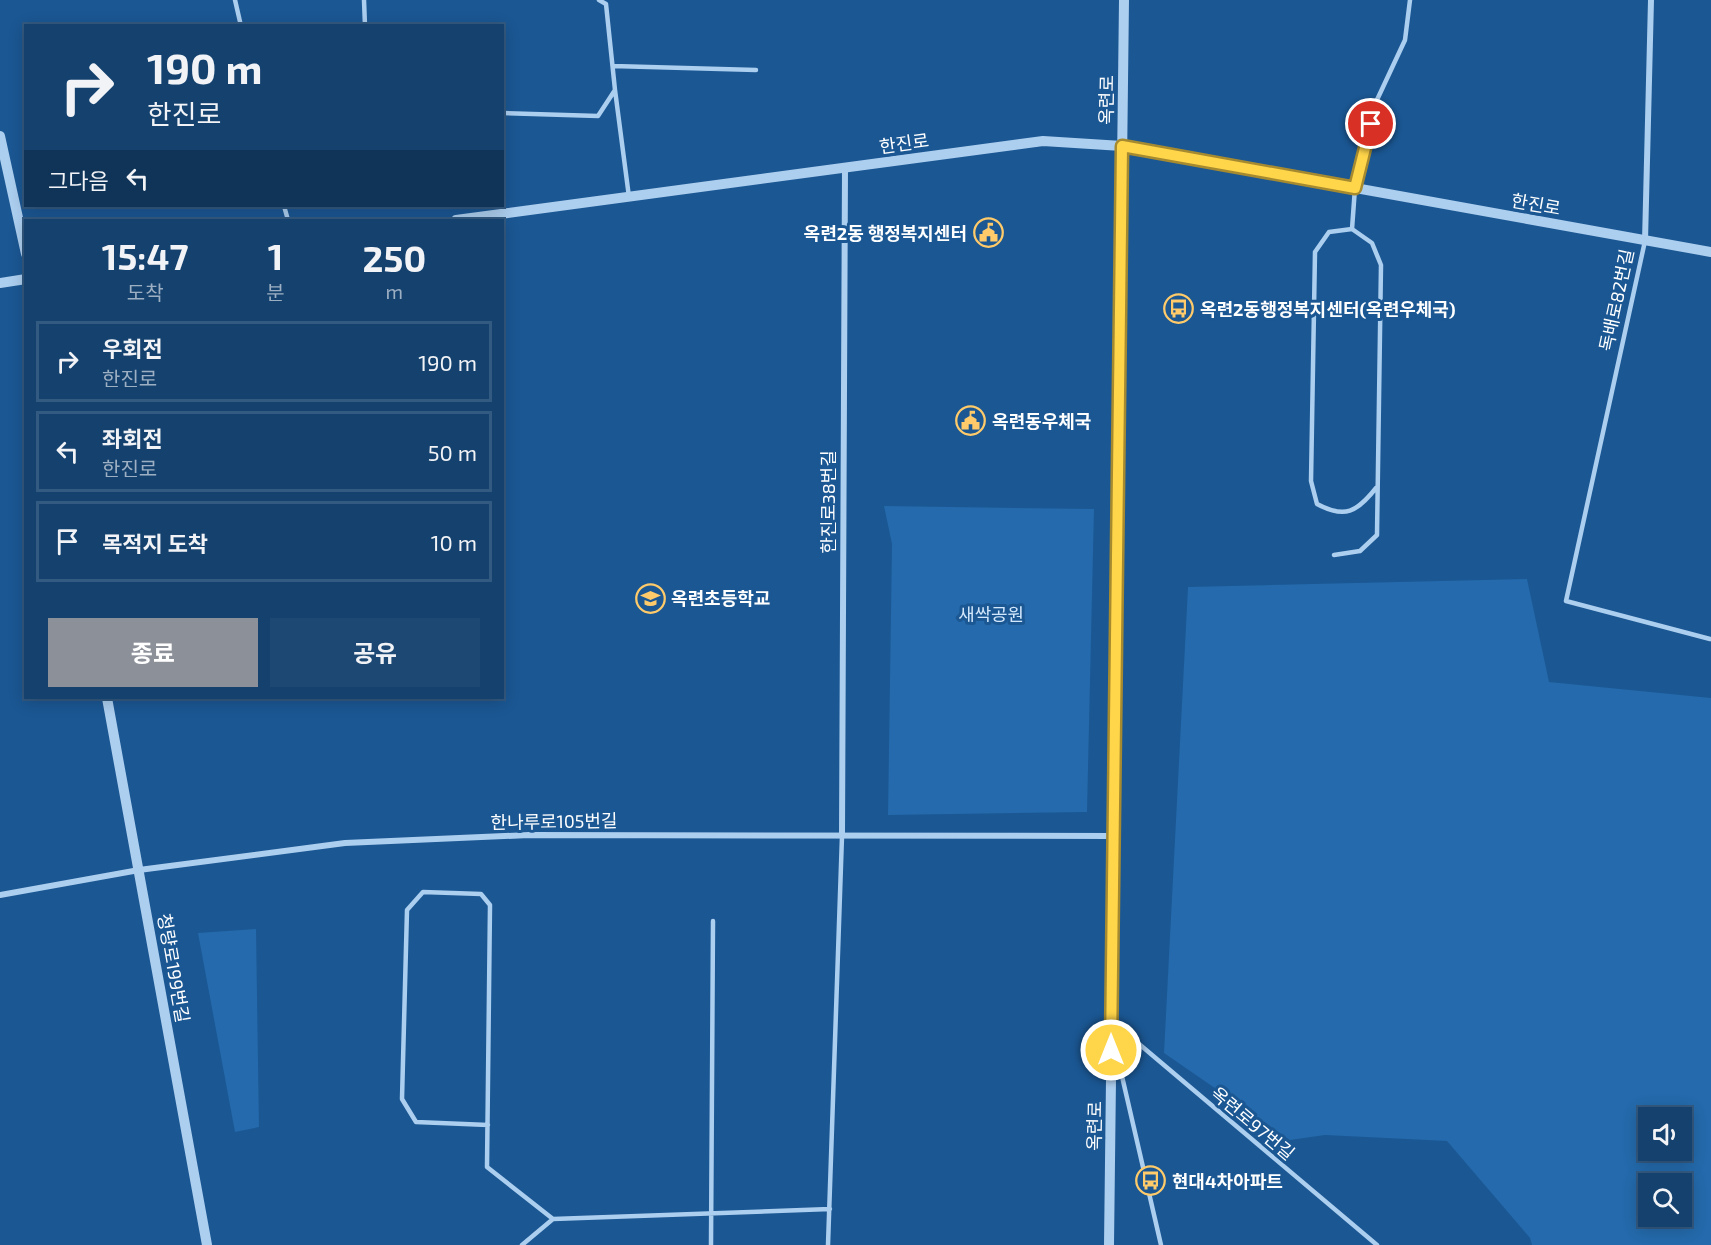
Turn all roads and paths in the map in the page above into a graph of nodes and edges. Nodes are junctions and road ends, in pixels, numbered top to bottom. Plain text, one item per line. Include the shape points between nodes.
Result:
1 (236, 0) edge
2 (364, 0) edge
3 (599, 0) edge
4 (1124, 0) edge
5 (1410, 0) edge
6 (1651, 0) edge
7 (242, 24) edge
8 (364, 24) edge
9 (613, 66) junction
10 (756, 70) dead end
11 (615, 90) junction
12 (504, 113) edge
13 (0, 136) edge
14 (1122, 146) junction
15 (845, 168) junction
16 (1355, 188) junction
17 (629, 197) junction
18 (464, 219) edge
19 (1352, 229) junction
20 (1645, 241) junction
21 (24, 245) edge
22 (1711, 252) edge
23 (24, 279) edge
24 (0, 283) edge
25 (1376, 488) junction
26 (1334, 555) dead end
27 (1710, 639) edge
28 (107, 699) edge
29 (842, 836) junction
30 (1112, 836) junction
31 (139, 870) junction
32 (0, 896) edge
33 (713, 921) dead end
34 (1111, 1025) junction
35 (488, 1125) junction
36 (830, 1209) junction
37 (711, 1215) junction
38 (553, 1219) junction
39 (207, 1245) edge
40 (522, 1245) edge
41 (711, 1245) edge
42 (828, 1245) edge
43 (1108, 1245) edge
44 (1161, 1245) edge
45 (1377, 1245) edge

1 - 7 lane
2 - 8 lane
3 - 9 lane via 606,4
4 - 14 street, 옥련로
5 - 16 lane via 1405,40 1376,102
6 - 20 street, 독배로82번길
9 - 10 lane
9 - 11 lane
11 - 12 lane via 598,116
11 - 17 lane
13 - 21 street
14 - 15 street, 한진로 via 1042,141
14 - 16 street, 한진로
14 - 30 street, 옥련로
15 - 17 street, 한진로
15 - 29 street, 한진로38번길
16 - 19 lane
16 - 20 street, 한진로
17 - 18 street, 한진로
19 - 25 lane via 1372,243 1381,265
19 - 25 lane via 1329,232 1315,252 1311,481 1317,504 1332,512 1350,512 1365,503
20 - 22 street, 한진로
20 - 27 lane, 독배로82번길 via 1566,601
23 - 24 street
25 - 26 lane via 1377,535 1360,551
28 - 31 street, 청량로199번길
29 - 30 street, 한나루로105번길
29 - 31 street, 한나루로105번길 via 529,835 345,843
29 - 36 lane
30 - 34 street, 옥련로
31 - 32 street, 한나루로105번길
31 - 39 street, 청량로199번길
33 - 37 lane
34 - 43 street, 옥련로
34 - 44 lane
34 - 45 lane, 옥련로97번길
35 - 35 lane via 416,1122 402,1099 407,910 423,892 482,894 490,905
35 - 38 lane via 487,1167
36 - 37 lane
36 - 42 lane
37 - 38 lane
37 - 41 lane
38 - 40 lane

